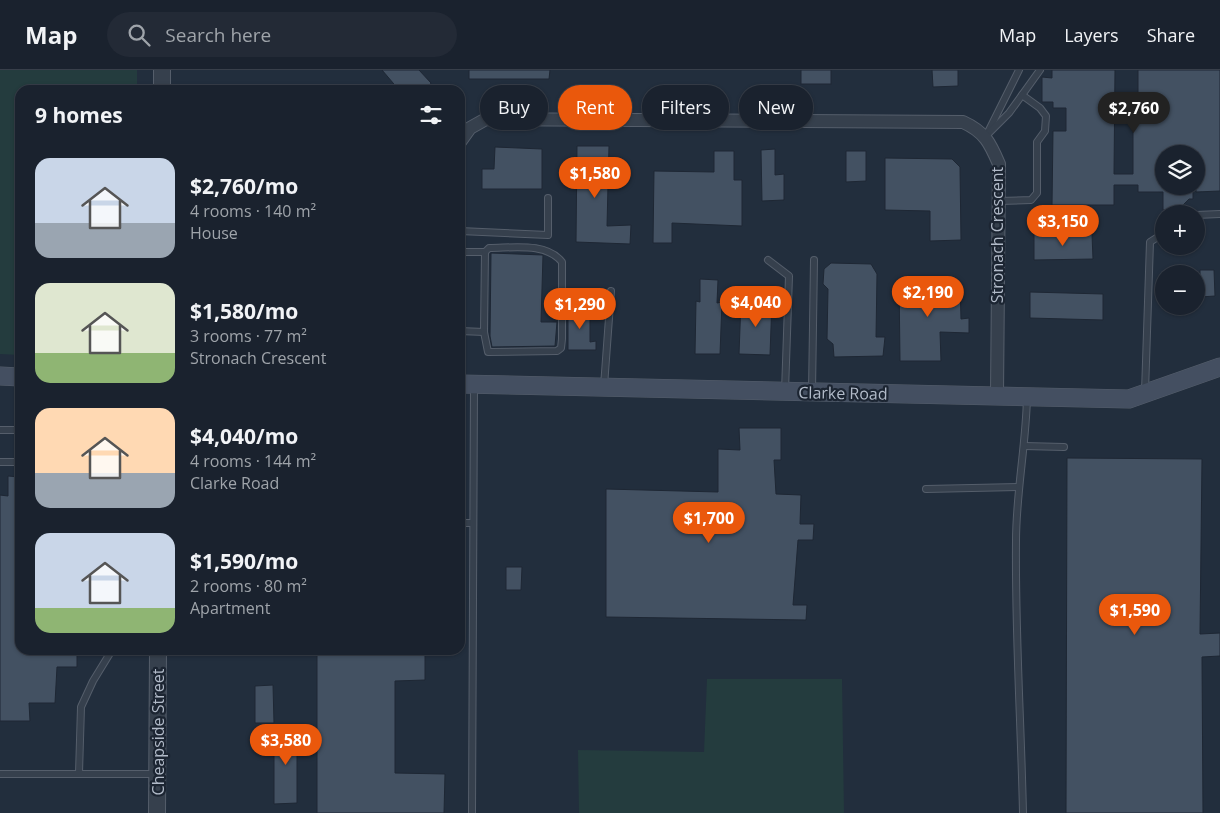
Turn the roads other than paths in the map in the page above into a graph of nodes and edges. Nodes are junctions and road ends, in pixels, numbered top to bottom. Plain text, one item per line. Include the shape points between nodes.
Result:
1 (162, 70) edge
2 (1019, 70) edge
3 (1040, 70) edge
4 (162, 85) edge
5 (1022, 96) junction
6 (465, 135) edge
7 (985, 137) junction
8 (548, 198) dead end
9 (999, 202) junction
10 (1220, 214) edge
11 (1205, 215) edge
12 (465, 231) edge
13 (1155, 239) edge
14 (465, 252) edge
15 (485, 252) junction
16 (768, 260) dead end
17 (814, 260) dead end
18 (611, 292) dead end
19 (465, 331) edge
20 (484, 332) junction
21 (1220, 367) edge
22 (0, 376) edge
23 (15, 377) edge
24 (467, 384) edge
25 (604, 388) junction
26 (785, 391) junction
27 (812, 392) junction
28 (1145, 393) junction
29 (997, 396) junction
30 (1027, 396) junction
31 (0, 430) edge
32 (15, 430) edge
33 (1024, 446) junction
34 (1064, 447) dead end
35 (0, 462) edge
36 (15, 462) edge
37 (1019, 487) junction
38 (926, 489) dead end
39 (465, 523) edge
40 (474, 523) junction
41 (109, 655) edge
42 (158, 655) edge
43 (79, 772) junction
44 (0, 774) edge
45 (157, 774) junction
46 (157, 813) edge
47 (472, 813) edge
48 (1023, 813) edge

1 - 4 street
2 - 7 lane
3 - 5 lane
5 - 7 lane
5 - 9 lane via 1046,116 1045,131 1037,142 1037,193 1031,200
6 - 7 street, Stronach Crescent via 470,128 486,119 963,122
7 - 9 street, Stronach Crescent via 999,164
8 - 12 lane via 548,235
9 - 29 street, Stronach Crescent
10 - 11 lane
13 - 28 lane via 1150,242
14 - 15 lane
15 - 20 lane
15 - 20 lane via 489,248 534,248 547,250 562,262 561,348 558,351 488,352
16 - 26 lane via 789,276
17 - 27 lane
18 - 25 lane
19 - 20 lane
21 - 28 main road, Clarke Road
22 - 23 main road
24 - 25 main road, Clarke Road
24 - 40 lane
25 - 26 main road, Clarke Road
26 - 27 main road, Clarke Road
27 - 29 main road, Clarke Road
28 - 30 main road, Clarke Road via 1129,399
29 - 30 main road, Clarke Road
30 - 33 lane
31 - 32 lane
33 - 34 lane
33 - 37 lane
35 - 36 lane
37 - 38 lane
37 - 48 lane via 1016,540
39 - 40 lane
40 - 47 lane
41 - 43 lane via 81,707
42 - 45 street, Cheapside Street
43 - 44 lane
43 - 45 lane
45 - 46 street, Cheapside Street

